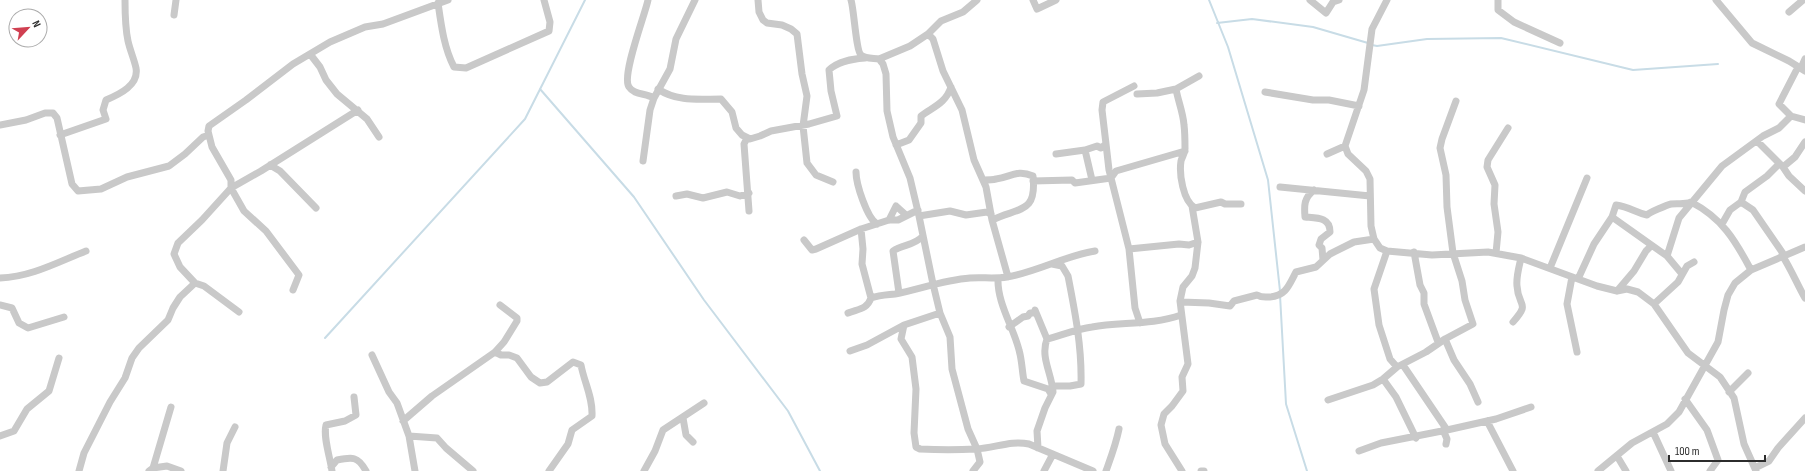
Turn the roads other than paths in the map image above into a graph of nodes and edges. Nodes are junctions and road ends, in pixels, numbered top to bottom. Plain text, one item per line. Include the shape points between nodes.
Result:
1 (125, 0) edge
2 (176, 0) edge
3 (448, 0) edge
4 (544, 0) edge
5 (648, 0) edge
6 (695, 0) edge
7 (758, 0) edge
8 (851, 0) edge
9 (976, 0) edge
10 (1033, 0) edge
11 (1056, 0) edge
12 (1310, 0) edge
13 (1339, 0) edge
14 (1387, 0) edge
15 (1498, 0) edge
16 (1716, 0) edge
17 (1803, 0) edge
18 (438, 3) junction
19 (1789, 12) dead end
20 (174, 15) dead end
21 (928, 34) junction
22 (1560, 43) dead end
23 (310, 54) junction
24 (865, 58) junction
25 (879, 59) junction
26 (1805, 59) edge
27 (1801, 69) edge
28 (1199, 76) dead end
29 (1134, 86) dead end
30 (951, 87) junction
31 (658, 89) junction
32 (1176, 89) junction
33 (1265, 92) dead end
34 (1137, 94) dead end
35 (654, 98) junction
36 (1456, 101) dead end
37 (1359, 106) junction
38 (358, 110) junction
39 (1791, 116) junction
40 (1805, 120) edge
41 (0, 125) edge
42 (803, 126) junction
43 (1508, 128) dead end
44 (209, 134) junction
45 (60, 135) junction
46 (379, 137) dead end
47 (747, 138) junction
48 (1757, 141) junction
49 (1805, 142) edge
50 (1106, 144) junction
51 (896, 145) junction
52 (1345, 146) junction
53 (1085, 150) junction
54 (1185, 151) junction
55 (1056, 154) dead end
56 (1327, 154) dead end
57 (643, 161) dead end
58 (270, 165) junction
59 (1781, 165) junction
60 (856, 172) dead end
61 (1111, 178) junction
62 (1587, 178) dead end
63 (984, 180) junction
64 (1092, 180) junction
65 (1033, 181) junction
66 (833, 182) dead end
67 (1280, 187) dead end
68 (231, 188) junction
69 (1314, 190) junction
70 (1805, 191) edge
71 (749, 192) junction
72 (676, 196) dead end
73 (1370, 196) junction
74 (1691, 202) junction
75 (1742, 202) junction
76 (1241, 204) dead end
77 (1192, 206) junction
78 (316, 208) dead end
79 (749, 211) dead end
80 (918, 213) junction
81 (906, 215) junction
82 (992, 217) junction
83 (1612, 217) junction
84 (889, 220) junction
85 (877, 224) junction
86 (1722, 224) junction
87 (861, 229) junction
88 (923, 236) junction
89 (1374, 239) junction
90 (804, 240) dead end
91 (1198, 242) junction
92 (1651, 246) junction
93 (1805, 247) edge
94 (1129, 249) junction
95 (86, 251) dead end
96 (1095, 251) dead end
97 (1387, 251) junction
98 (1414, 252) junction
99 (1453, 253) junction
100 (1496, 253) junction
101 (1783, 255) junction
102 (1667, 256) junction
103 (1520, 258) junction
104 (1323, 260) junction
105 (1694, 262) dead end
106 (1052, 264) junction
107 (1550, 268) junction
108 (1751, 270) junction
109 (1682, 274) junction
110 (1008, 277) junction
111 (0, 278) edge
112 (998, 278) junction
113 (1575, 278) junction
114 (195, 283) junction
115 (933, 284) junction
116 (293, 290) dead end
117 (1617, 291) junction
118 (899, 293) junction
119 (871, 298) junction
120 (1805, 298) edge
121 (1181, 302) junction
122 (500, 304) dead end
123 (1654, 304) junction
124 (0, 305) edge
125 (239, 312) dead end
126 (848, 313) dead end
127 (940, 313) junction
128 (1181, 315) junction
129 (64, 317) dead end
130 (1513, 322) dead end
131 (1140, 323) junction
132 (904, 325) junction
133 (1009, 326) junction
134 (1077, 329) junction
135 (1445, 338) junction
136 (1047, 339) junction
137 (1438, 342) junction
138 (850, 351) dead end
139 (495, 352) junction
140 (1577, 352) dead end
141 (372, 355) dead end
142 (59, 358) dead end
143 (1400, 366) junction
144 (1704, 366) junction
145 (1748, 373) dead end
146 (1383, 379) junction
147 (1053, 386) junction
148 (1729, 392) junction
149 (1051, 394) junction
150 (354, 397) dead end
151 (1685, 399) junction
152 (1328, 400) dead end
153 (1478, 402) dead end
154 (704, 403) dead end
155 (171, 407) dead end
156 (1531, 407) dead end
157 (683, 418) junction
158 (1805, 418) edge
159 (403, 421) junction
160 (1487, 421) junction
161 (235, 428) dead end
162 (1119, 429) dead end
163 (1445, 430) junction
164 (1653, 432) junction
165 (0, 436) edge
166 (409, 436) junction
167 (1416, 438) junction
168 (693, 442) dead end
169 (1446, 444) dead end
170 (1038, 448) junction
171 (977, 449) junction
172 (1359, 451) dead end
173 (1053, 454) junction
174 (1617, 456) junction
175 (151, 469) edge
176 (331, 469) edge
177 (1756, 470) edge
178 (79, 471) edge
179 (181, 471) edge
180 (223, 471) edge
181 (366, 471) edge
182 (415, 471) edge
183 (473, 471) edge
184 (549, 471) edge
185 (644, 471) edge
186 (973, 471) edge
187 (1044, 471) edge
188 (1093, 471) edge
189 (1106, 471) edge
190 (1182, 471) edge
191 (1201, 471) edge
192 (1204, 471) edge
193 (1513, 471) edge
194 (1598, 471) edge
195 (1626, 471) edge
196 (1671, 471) edge
197 (1710, 471) edge

1 - 45 street via 125,18 136,69 135,77 130,86 106,100 106,119
2 - 20 street
3 - 18 street
4 - 18 street via 550,22 549,31 466,68 454,67 442,28
5 - 35 street via 644,20 636,38 627,84 632,91
6 - 31 street via 676,39 672,63
7 - 42 street via 763,20 792,29 797,34 807,96
8 - 24 street via 855,14 858,50
9 - 21 street via 963,12 941,21
10 - 11 street via 1037,9
12 - 13 street via 1326,13 1333,2
14 - 37 street via 1372,29 1364,90
15 - 22 street via 1498,10 1514,22
16 - 27 street via 1752,43
17 - 19 street
18 - 23 street via 383,24 346,34
21 - 25 street via 910,46
21 - 30 street via 933,39
23 - 38 street via 337,94
23 - 44 street via 236,108 218,118 209,126
24 - 25 street
24 - 42 street via 834,65 829,70 837,116
25 - 51 street via 886,74 887,111
26 - 27 street
27 - 39 street via 1778,104
28 - 32 street
29 - 50 street via 1103,102
30 - 51 street via 944,100 921,116 909,140
30 - 63 street via 962,110 974,160
31 - 35 street
31 - 47 street via 676,98 721,99 732,112 736,128
32 - 34 street
32 - 54 street via 1182,110
33 - 37 street
35 - 57 street
36 - 99 street via 1440,148 1446,175
37 - 52 street
38 - 46 street
38 - 58 street
39 - 40 street
39 - 48 street via 1779,128
41 - 45 street via 50,112 57,118
42 - 47 street via 779,129
42 - 66 street via 807,163 816,175
43 - 100 street via 1488,160 1495,185 1494,204 1498,232
44 - 45 street via 169,166 127,177 101,189 78,191 72,184
44 - 68 street via 212,147 231,180
47 - 71 street via 744,144
48 - 59 street
48 - 74 street via 1722,166
49 - 59 street via 1795,157
50 - 53 street via 1101,148 1097,146
50 - 61 street
51 - 80 street via 910,178
52 - 56 street
52 - 73 street via 1348,154 1370,179
53 - 55 street
53 - 64 street
54 - 61 street via 1116,171
54 - 77 street via 1181,159 1180,174 1183,192
58 - 68 street
58 - 78 street via 280,171
59 - 70 street
59 - 75 street via 1746,192
60 - 85 street via 861,196 872,221
61 - 64 street
61 - 94 street
62 - 107 street
63 - 65 street via 1023,172 1033,176
63 - 82 street
64 - 65 street via 1075,183 1072,180
65 - 82 street via 1033,195 1027,206
67 - 69 street
68 - 114 street via 178,243 175,258
68 - 116 street via 244,211 266,231 300,274
69 - 73 street
69 - 104 street via 1309,194 1303,207 1305,217 1321,218 1330,226 1330,232 1318,245 1322,248
71 - 72 street via 740,196 727,192 703,198 687,194
71 - 79 street
73 - 89 street
74 - 83 street via 1683,205 1670,204 1647,215 1638,213 1628,206 1616,205
74 - 86 street
74 - 102 street via 1679,218
75 - 86 street via 1730,210
75 - 101 street via 1753,210
76 - 77 street via 1221,202 1196,208
77 - 91 street
80 - 81 street
80 - 82 street via 950,211 966,215 987,212
80 - 88 street
81 - 84 street via 898,220
81 - 84 street via 896,206
82 - 110 street
83 - 92 street
83 - 113 street
84 - 85 street
85 - 87 street
86 - 108 street
87 - 90 street via 812,250
87 - 119 street via 862,264
88 - 115 street
88 - 118 street via 918,242 893,251
89 - 97 street via 1380,248
89 - 104 street via 1354,242
91 - 94 street via 1189,245
91 - 121 street via 1195,268 1183,287
92 - 102 street
92 - 117 street
93 - 101 street
94 - 131 street via 1135,308
95 - 111 street via 39,271
96 - 106 street
97 - 98 street
97 - 143 street via 1374,289 1379,325 1390,358
98 - 99 street via 1432,255
98 - 137 street via 1424,293 1424,304
99 - 100 street
99 - 135 street via 1473,324
100 - 103 street
101 - 108 street via 1775,261
101 - 120 street
102 - 109 street
103 - 107 street
103 - 130 street via 1517,285 1523,308
104 - 121 street via 1316,267 1296,272 1287,288 1278,296 1261,298 1257,295 1234,301 1230,306
105 - 109 street via 1687,266
106 - 110 street
106 - 134 street via 1062,266 1068,276
107 - 113 street
108 - 144 street via 1735,283 1728,295 1718,342
109 - 123 street via 1678,282
110 - 112 street
112 - 115 street via 970,278
112 - 133 street via 998,288
113 - 117 street
113 - 140 street via 1567,304
114 - 125 street via 204,286
114 - 178 street via 180,297 168,320 132,358 125,378 84,453
115 - 118 street
115 - 127 street
117 - 123 street via 1627,289 1638,292
118 - 119 street via 881,294
119 - 126 street via 870,303 862,310
121 - 128 street
122 - 139 street via 517,318 517,321
123 - 144 street via 1688,352
124 - 129 street via 12,308 19,323 28,328
127 - 132 street
127 - 171 street via 950,337 952,369 968,429
128 - 131 street
128 - 190 street via 1188,364 1182,377 1183,391 1164,414 1161,425 1164,444
131 - 134 street
132 - 138 street
132 - 171 street via 901,339 912,357 916,389 916,447
133 - 136 street via 1034,313 1035,310
133 - 149 street via 1019,350 1024,381 1048,388
134 - 136 street
134 - 147 street via 1081,384
135 - 137 street
135 - 153 street via 1454,360
136 - 147 street via 1044,346
137 - 143 street via 1426,352
139 - 159 street via 432,396
139 - 184 street via 517,358 531,377 540,383 547,382 573,362 581,365 590,393 592,416 572,430 568,444
141 - 159 street via 389,392 397,403
142 - 165 street via 48,391 27,408 14,431
143 - 146 street
143 - 163 street
144 - 148 street via 1720,377
144 - 151 street
145 - 148 street
146 - 152 street via 1373,385
146 - 167 street via 1396,397
147 - 149 street
148 - 177 street via 1734,398 1744,444
149 - 170 street via 1037,431
150 - 176 street via 356,415 345,421 326,425 324,432
151 - 164 street via 1672,420
151 - 197 street via 1707,430 1718,460
154 - 157 street
155 - 175 street
156 - 160 street
157 - 168 street via 686,435
157 - 185 street via 662,430 655,451
158 - 177 street via 1769,461
159 - 166 street
160 - 163 street
160 - 193 street
161 - 180 street via 227,443
162 - 189 street
163 - 167 street
163 - 169 street
164 - 174 street via 1632,443
164 - 196 street
166 - 182 street
166 - 183 street via 437,438
167 - 172 street via 1381,443
170 - 171 street via 1013,442
170 - 173 street
171 - 186 street via 980,462
173 - 187 street
173 - 188 street
174 - 194 street
174 - 195 street
175 - 179 street via 167,466
176 - 181 street via 337,460 354,458 360,461
191 - 192 street

